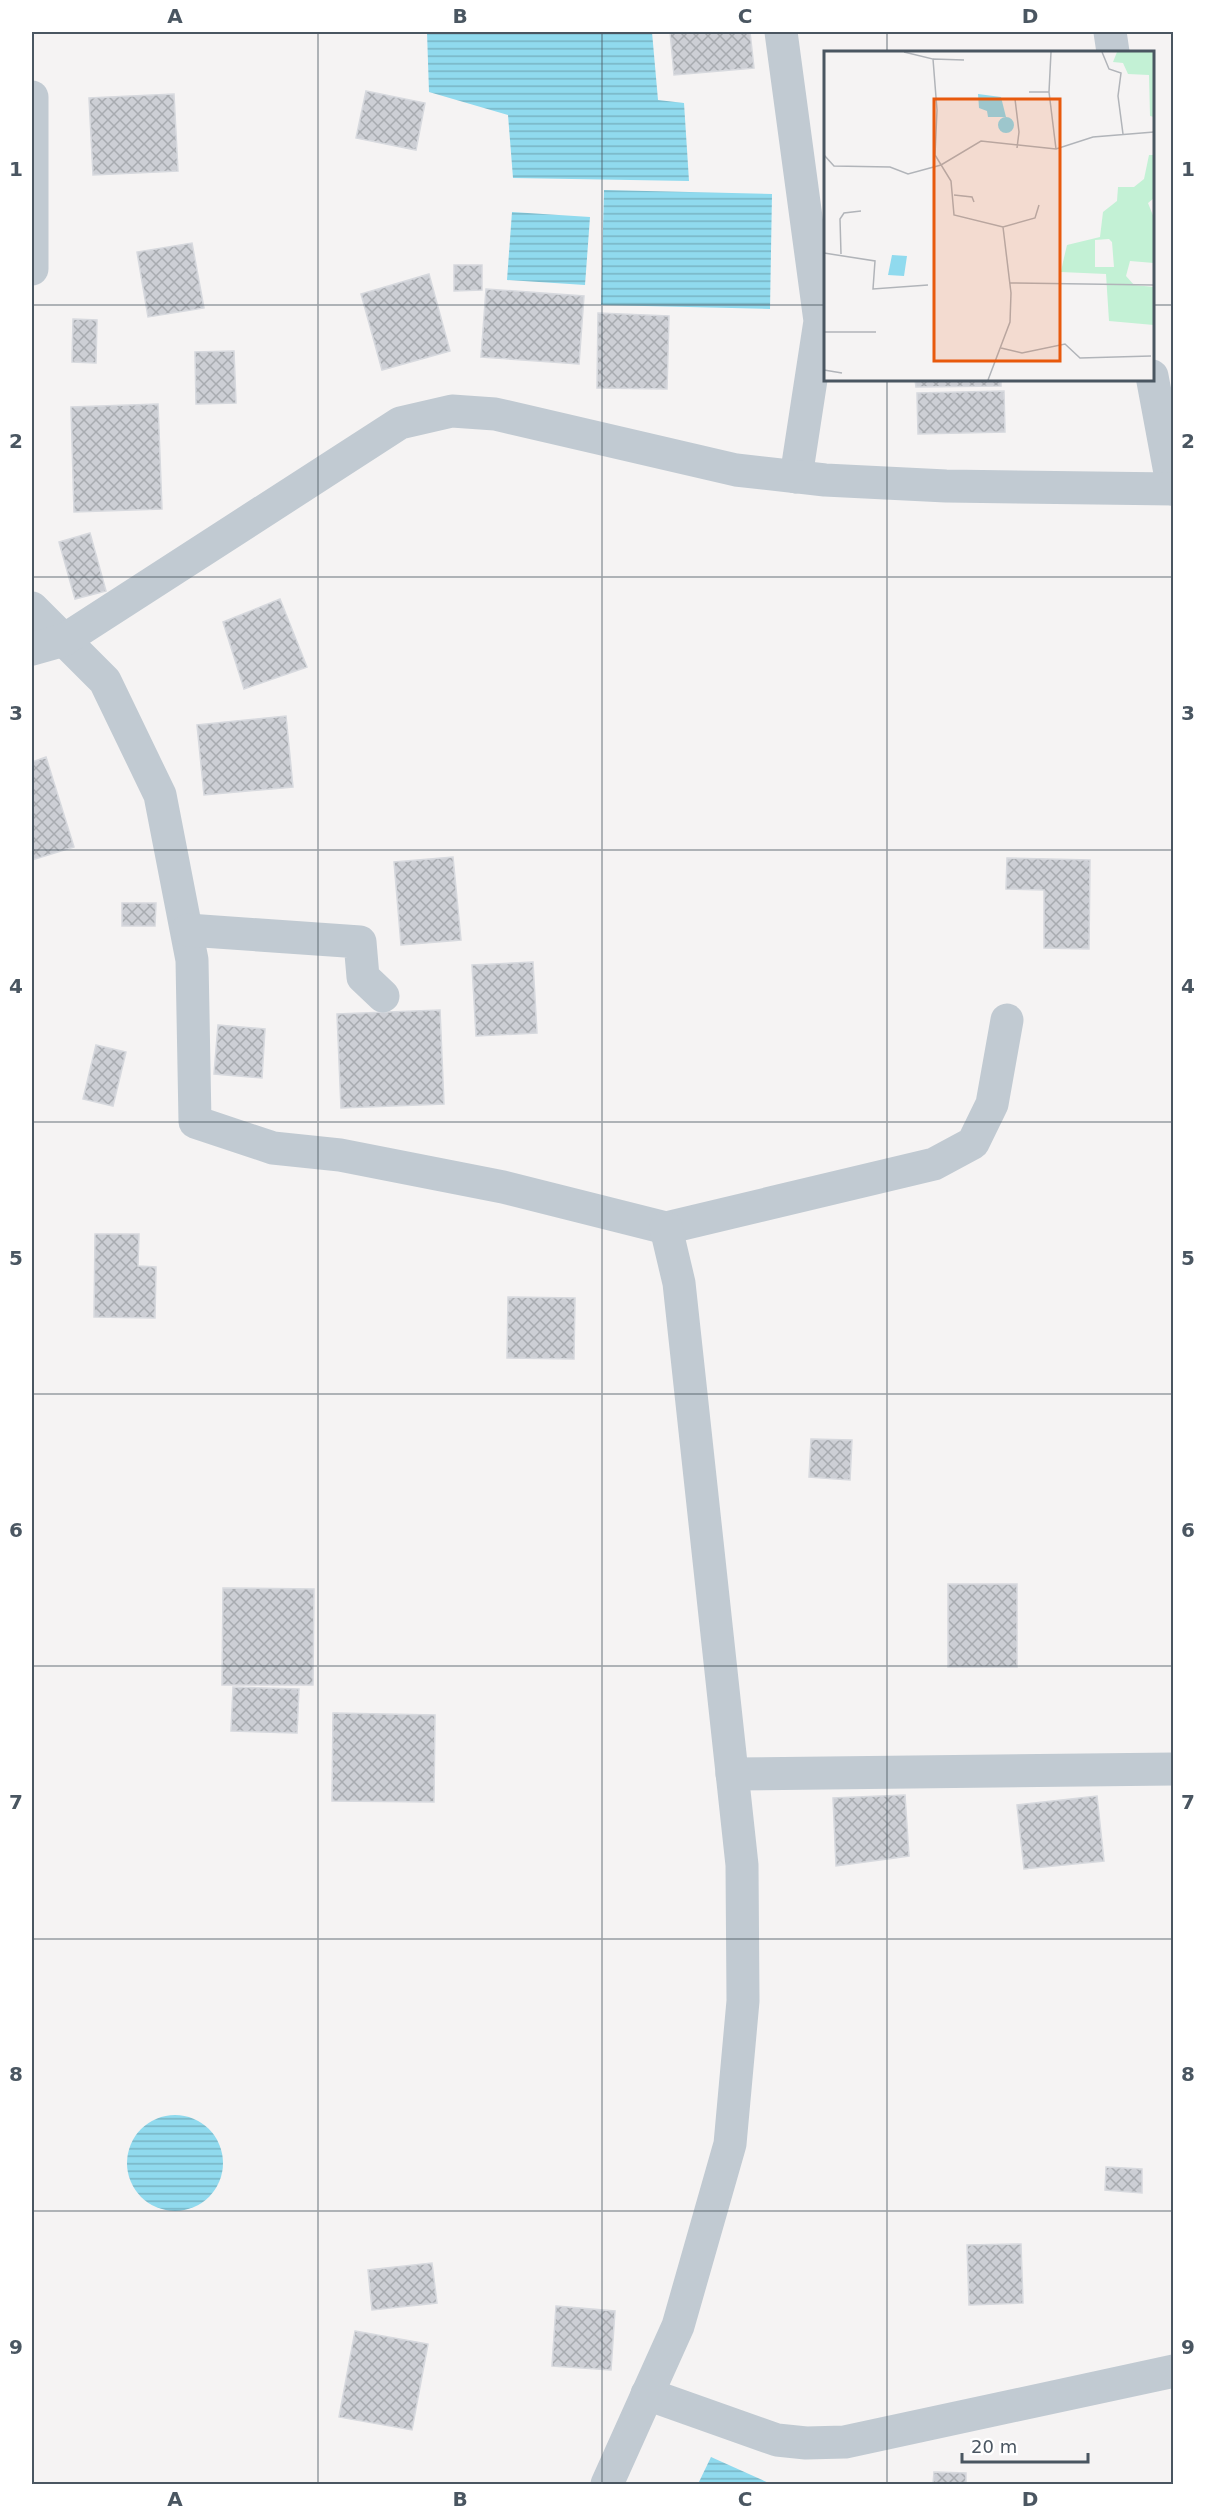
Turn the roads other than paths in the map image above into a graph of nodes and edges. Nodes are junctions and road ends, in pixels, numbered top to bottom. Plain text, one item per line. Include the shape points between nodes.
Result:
1 (781, 32) edge
2 (1110, 32) edge
3 (1113, 51) edge
4 (32, 97) edge
5 (32, 269) edge
6 (1153, 381) edge
7 (796, 477) junction
8 (1173, 489) edge
9 (32, 608) edge
10 (64, 640) junction
11 (32, 649) edge
12 (188, 930) junction
13 (383, 996) dead end
14 (1008, 1020) dead end
15 (666, 1228) junction
16 (1173, 1769) edge
17 (732, 1774) junction
18 (1173, 2372) edge
19 (647, 2394) junction
20 (607, 2484) edge

1 - 7 street via 820,321
2 - 3 street
4 - 5 street
6 - 8 street
7 - 8 street via 946,486
7 - 10 street via 736,470 495,414 452,411 400,423
9 - 10 street
10 - 11 street
10 - 12 street via 105,681 160,795
12 - 13 street via 360,942 363,977
12 - 15 street via 195,1122 273,1148 340,1155 503,1187
14 - 15 street via 992,1104 973,1143 934,1164
15 - 17 street via 679,1283
16 - 17 street
17 - 19 street via 742,1865 743,2001 730,2144 678,2326
18 - 19 street via 835,2442 777,2440
19 - 20 street

